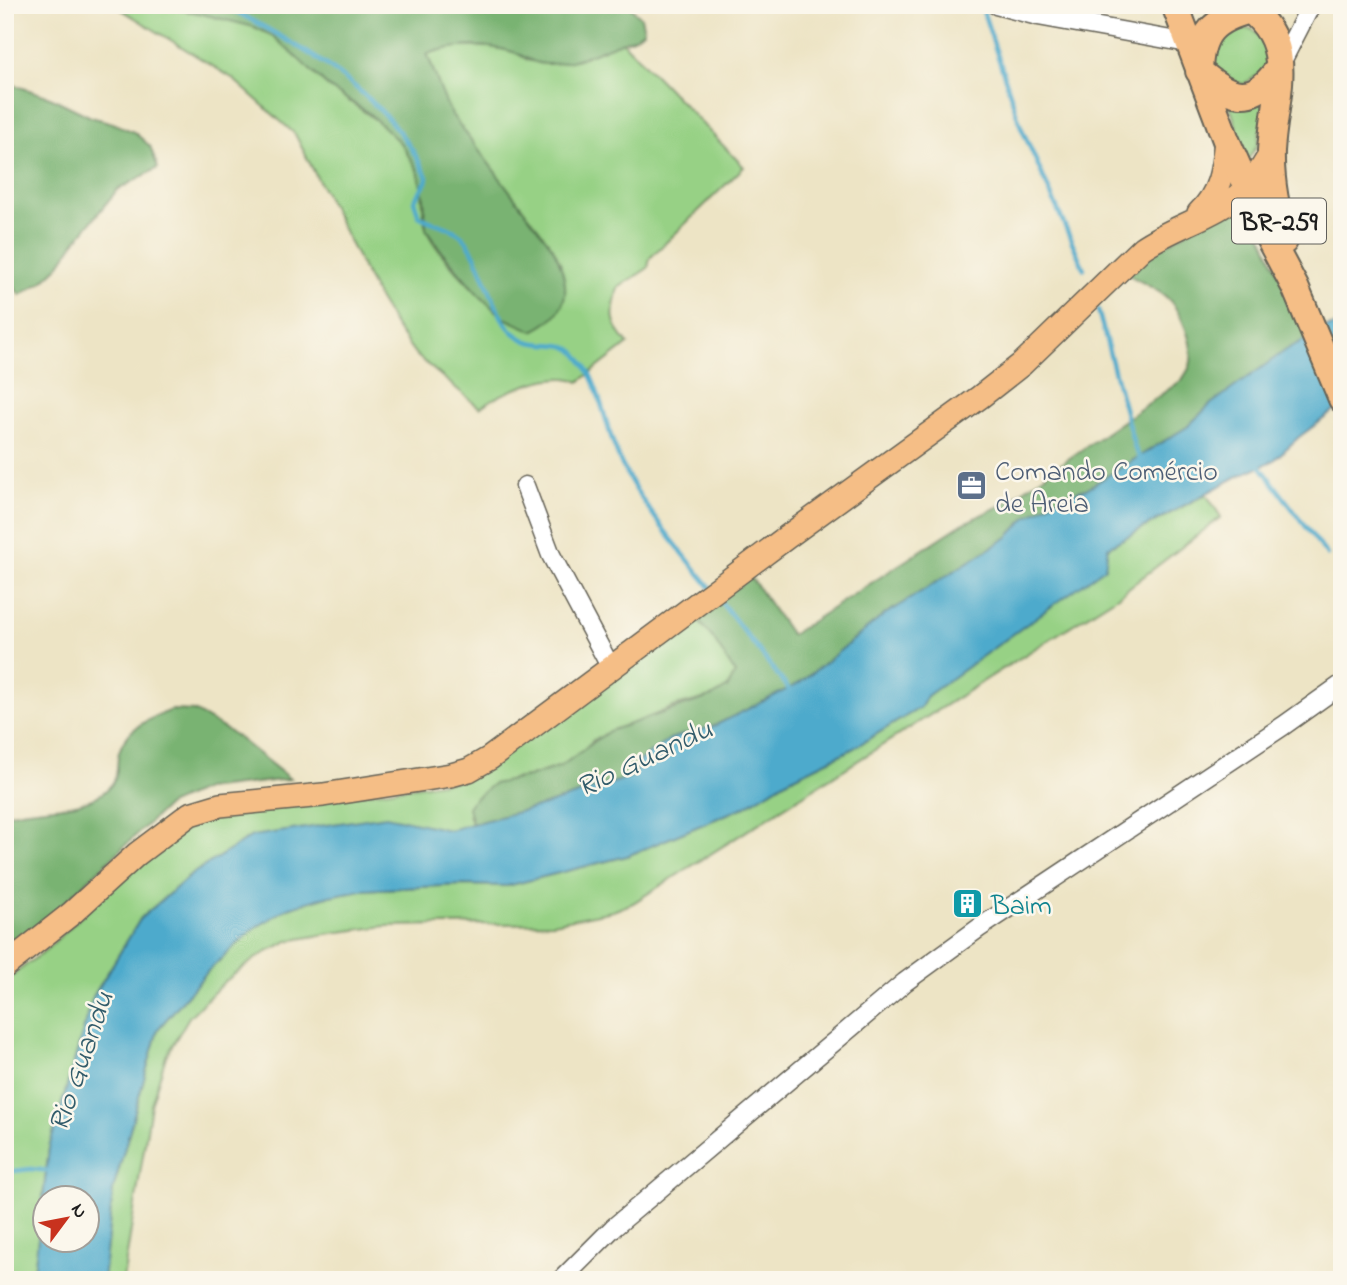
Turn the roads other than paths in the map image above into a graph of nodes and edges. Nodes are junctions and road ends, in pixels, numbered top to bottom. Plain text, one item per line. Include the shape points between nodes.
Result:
1 (996, 5) edge
2 (1175, 5) edge
3 (1311, 5) edge
4 (1254, 7) edge
5 (1188, 43) junction
6 (1278, 69) junction
7 (1199, 71) junction
8 (1226, 139) junction
9 (1271, 153) junction
10 (1247, 188) junction
11 (1189, 222) junction
12 (1297, 291) junction
13 (1342, 399) edge
14 (526, 486) dead end
15 (611, 667) junction
16 (1342, 684) edge
17 (5, 966) edge
18 (561, 1280) edge

1 - 5 street
2 - 5 highway, BR-259
3 - 6 street
4 - 6 highway via 1274,37
4 - 7 highway via 1212,28 1200,46
5 - 7 highway, BR-259
6 - 7 highway via 1261,88 1237,94 1225,91
6 - 9 highway, BR-259
7 - 8 highway, BR-259
8 - 10 highway, BR-259
8 - 11 main road via 1219,186
9 - 10 main road
9 - 12 highway, BR-259 via 1277,212
10 - 11 main road
10 - 12 highway, BR-259
11 - 15 main road via 1130,258 1022,364 980,397
12 - 13 highway, BR-259
14 - 15 street via 551,555
15 - 17 main road via 469,770 323,795 220,805 190,814
16 - 18 street via 905,982 622,1220

